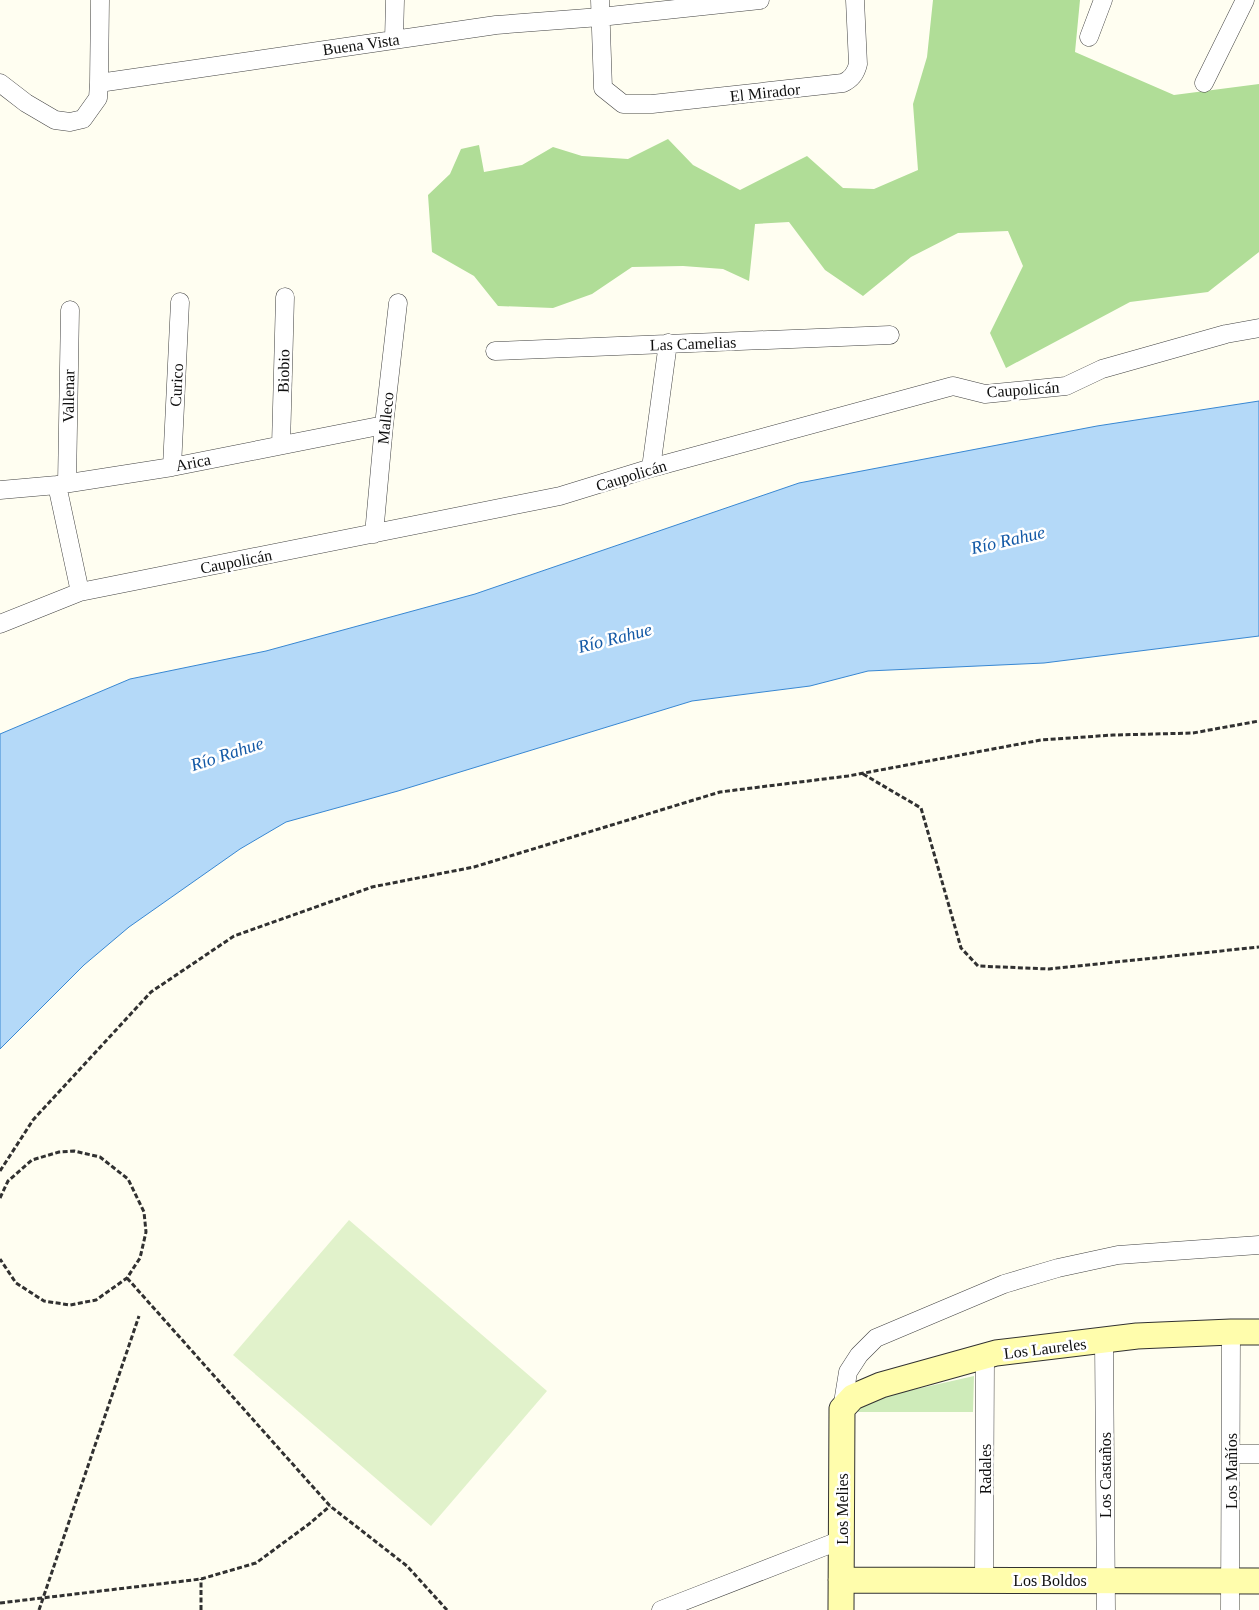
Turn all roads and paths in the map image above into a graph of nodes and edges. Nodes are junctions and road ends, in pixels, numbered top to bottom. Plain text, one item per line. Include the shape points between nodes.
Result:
1 (100, 0) edge
2 (395, 0) edge
3 (760, 0) edge
4 (855, 0) edge
5 (1103, 0) edge
6 (1245, 0) edge
7 (600, 9) edge
8 (1089, 37) dead end
9 (394, 39) junction
10 (0, 83) edge
11 (99, 83) junction
12 (1204, 83) dead end
13 (284, 297) dead end
14 (180, 302) dead end
15 (398, 303) dead end
16 (70, 310) dead end
17 (1259, 328) edge
18 (890, 335) dead end
19 (668, 344) junction
20 (495, 352) dead end
21 (384, 424) junction
22 (281, 445) junction
23 (172, 467) junction
24 (651, 468) junction
25 (62, 484) junction
26 (0, 488) edge
27 (374, 534) junction
28 (80, 592) junction
29 (0, 624) edge
30 (1259, 721) edge
31 (862, 774) junction
32 (1259, 947) edge
33 (0, 1171) edge
34 (0, 1198) edge
35 (1259, 1245) edge
36 (0, 1259) edge
37 (127, 1278) junction
38 (139, 1316) dead end
39 (1231, 1332) junction
40 (1259, 1332) edge
41 (1104, 1340) junction
42 (985, 1357) junction
43 (842, 1409) junction
44 (1231, 1454) junction
45 (1259, 1454) edge
46 (330, 1506) junction
47 (842, 1540) junction
48 (201, 1579) junction
49 (841, 1580) junction
50 (984, 1580) junction
51 (1105, 1581) junction
52 (1230, 1581) junction
53 (1259, 1581) edge
54 (43, 1598) junction
55 (0, 1603) edge
56 (39, 1610) edge
57 (201, 1610) edge
58 (447, 1610) edge
59 (661, 1610) edge
60 (841, 1610) edge
61 (1106, 1610) edge
62 (1230, 1610) edge

1 - 11 street
2 - 9 street
3 - 7 street, Buena Vista
4 - 7 street, El Mirador via 858,64 853,76 843,83 652,104 623,104 603,88
5 - 8 street
6 - 12 street
7 - 9 street, Buena Vista
9 - 11 street, Buena Vista
10 - 11 street via 55,120 70,122 83,119 98,98
13 - 22 street, Biobio
14 - 23 street, Curico
15 - 21 street, Malleco
16 - 25 street, Vallenar
17 - 24 street, Caupolicán via 1226,334 1102,369 1066,386 985,394 953,386
18 - 19 street, Las Camelias
19 - 20 street, Las Camelias
19 - 24 street
21 - 22 street, Arica
21 - 27 street, Malleco
22 - 23 street, Arica
23 - 25 street, Arica
24 - 27 street, Caupolicán via 560,496
25 - 26 street, Arica
25 - 28 street, Vallenar
27 - 28 street, Caupolicán
28 - 29 street, Caupolicán
30 - 31 path via 1193,732 1041,740
31 - 32 path via 921,808 961,948 978,966 1049,969
31 - 33 path via 720,792 474,867 372,887 234,936 152,992 33,1120
34 - 37 path via 8,1181 32,1160 74,1151 100,1157 128,1179 144,1212 146,1232 140,1258
35 - 43 street via 1118,1255 1004,1284 876,1338 848,1372
36 - 37 path via 16,1283 44,1301 70,1305 96,1300
37 - 46 path
38 - 54 path
39 - 40 street, Los Laureles
39 - 41 street, Los Laureles
39 - 44 street, Los Mañíos
41 - 42 street, Los Laureles
41 - 51 street, Los Castaños
42 - 43 street, Los Laureles via 881,1385 853,1397
42 - 50 street, Radales
43 - 47 street, Los Melies
44 - 45 street
44 - 52 street, Los Mañíos
46 - 48 path via 256,1563
46 - 58 path via 407,1566
47 - 49 street, Los Melies
47 - 59 street
48 - 54 path
48 - 57 path
49 - 50 street, Los Boldos
49 - 60 street, Los Melies
50 - 51 street, Los Boldos
51 - 52 street, Los Boldos
51 - 61 street, Los Castaños
52 - 53 street, Los Boldos
52 - 62 street, Los Mañíos
54 - 55 path
54 - 56 path

